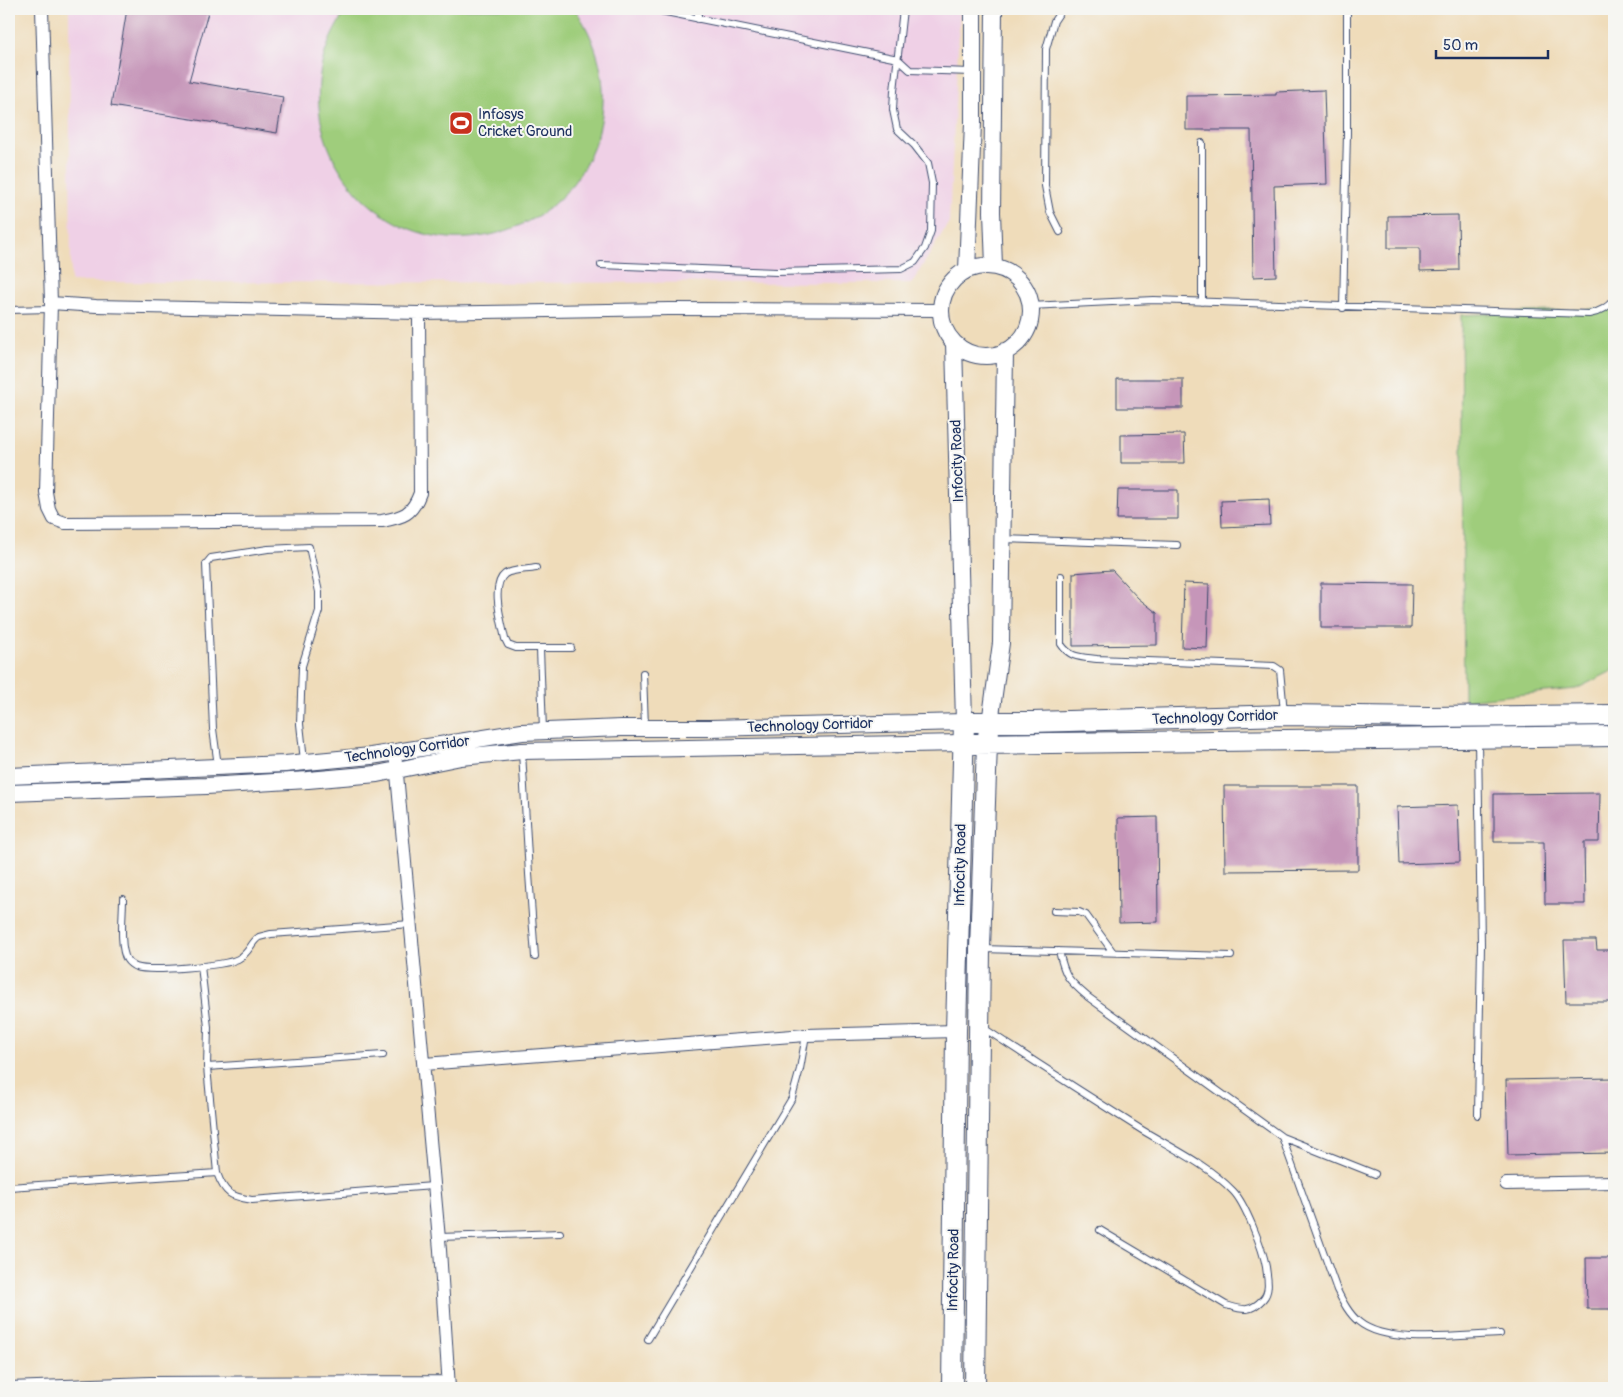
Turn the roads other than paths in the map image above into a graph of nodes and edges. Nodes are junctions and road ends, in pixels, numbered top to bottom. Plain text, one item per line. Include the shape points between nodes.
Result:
1 (42, 9) edge
2 (651, 9) edge
3 (698, 9) edge
4 (903, 9) edge
5 (973, 9) edge
6 (994, 9) edge
7 (1062, 9) edge
8 (1347, 9) edge
9 (698, 19) junction
10 (898, 58) junction
11 (973, 72) junction
12 (1202, 143) dead end
13 (1060, 232) dead end
14 (600, 265) dead end
15 (994, 266) junction
16 (967, 270) junction
17 (1614, 300) edge
18 (1202, 302) junction
19 (51, 306) junction
20 (1030, 306) junction
21 (1343, 308) junction
22 (9, 310) edge
23 (941, 310) junction
24 (419, 313) junction
25 (954, 343) junction
26 (1005, 352) junction
27 (1002, 539) junction
28 (1177, 545) dead end
29 (536, 568) dead end
30 (1061, 576) dead end
31 (572, 648) dead end
32 (540, 649) junction
33 (643, 673) dead end
34 (1284, 715) junction
35 (1614, 715) edge
36 (964, 722) junction
37 (990, 723) junction
38 (645, 728) junction
39 (543, 731) junction
40 (1614, 736) edge
41 (1478, 738) junction
42 (963, 743) junction
43 (987, 744) junction
44 (522, 751) junction
45 (395, 752) junction
46 (304, 762) junction
47 (218, 768) junction
48 (397, 770) junction
49 (9, 776) edge
50 (9, 793) edge
51 (123, 899) dead end
52 (1054, 911) dead end
53 (411, 924) junction
54 (980, 948) junction
55 (1059, 951) junction
56 (1113, 952) junction
57 (1232, 956) dead end
58 (535, 957) dead end
59 (201, 966) junction
60 (979, 1025) junction
61 (956, 1031) junction
62 (806, 1035) junction
63 (383, 1055) dead end
64 (424, 1064) junction
65 (207, 1067) junction
66 (1478, 1116) dead end
67 (1282, 1137) junction
68 (217, 1173) junction
69 (1375, 1174) dead end
70 (1614, 1182) edge
71 (1506, 1184) dead end
72 (434, 1186) junction
73 (9, 1188) edge
74 (1100, 1230) dead end
75 (560, 1233) dead end
76 (438, 1237) junction
77 (1500, 1334) dead end
78 (648, 1339) dead end
79 (448, 1385) edge
80 (150, 1386) edge
81 (9, 1388) edge
82 (782, 1388) edge
83 (821, 1388) edge
84 (952, 1388) edge
85 (975, 1388) edge

1 - 19 street
2 - 9 lane
3 - 9 lane
4 - 10 lane
5 - 11 street
6 - 15 street
7 - 13 lane via 1054,21 1046,49 1045,186 1050,212
8 - 21 lane
9 - 10 lane
10 - 11 lane via 910,70
10 - 14 lane via 893,110 897,130 928,163 932,183 930,231 925,248 915,262 901,269 777,272
11 - 16 street
12 - 18 lane
15 - 16 street
15 - 20 street via 1018,280 1025,289
16 - 23 street via 955,277 948,287 942,298
17 - 21 lane via 1599,312 1589,314
18 - 20 lane via 1153,300
18 - 21 lane
19 - 22 lane
19 - 24 street
19 - 24 street via 46,492 54,519 65,523 382,521 401,518 414,507 420,494
20 - 26 street via 1024,335
23 - 24 street via 670,309
23 - 25 street via 942,322
25 - 26 street via 978,355 992,356
25 - 36 street, Infocity Road
26 - 27 street, Infocity Road
27 - 28 lane
27 - 37 street, Infocity Road via 1001,643
29 - 32 lane via 507,573 497,586 497,595 508,645
30 - 34 lane via 1061,644 1074,656 1274,666 1280,670
31 - 32 lane
32 - 39 lane
33 - 38 lane
34 - 35 main road, Technology Corridor
34 - 37 main road, Technology Corridor
36 - 37 main road, Technology Corridor
36 - 38 street, Technology Corridor
36 - 42 main road, Infocity Road
37 - 43 main road, Infocity Road
38 - 39 street, Technology Corridor
39 - 45 street, Technology Corridor
40 - 41 main road
41 - 43 main road
41 - 66 lane via 1482,945
42 - 43 main road
42 - 44 street
42 - 61 main road, Infocity Road
43 - 54 main road, Infocity Road
44 - 48 street via 461,757
44 - 58 lane
45 - 46 street, Technology Corridor
45 - 48 street
46 - 47 street, Technology Corridor
46 - 47 lane via 300,724 302,666 319,611 320,592 309,547 268,549 211,558 206,564 213,729
47 - 49 street, Technology Corridor
48 - 50 street via 338,778 215,786
48 - 53 street
51 - 59 lane via 123,946 126,959 134,966
52 - 56 lane via 1086,915
53 - 59 lane via 270,934 259,938 239,959
53 - 64 street
54 - 55 lane
54 - 60 main road, Infocity Road
55 - 56 lane
55 - 67 lane via 1063,971 1078,988
56 - 57 lane
59 - 65 lane via 208,1026
60 - 74 lane via 1054,1076 1207,1170 1233,1191 1242,1204 1264,1260 1268,1285 1266,1296 1257,1306 1245,1310 1226,1305
60 - 85 main road, Infocity Road
61 - 62 street
61 - 84 main road, Infocity Road
62 - 64 street
62 - 78 lane via 792,1098
63 - 65 lane
64 - 72 street
65 - 68 lane
67 - 69 lane
67 - 77 lane via 1337,1290 1346,1308 1359,1322 1390,1336
68 - 72 lane via 222,1187 232,1196 252,1200
68 - 73 lane
70 - 71 street
72 - 76 street
75 - 76 lane
76 - 79 street
79 - 80 street
80 - 81 street
82 - 83 lane

